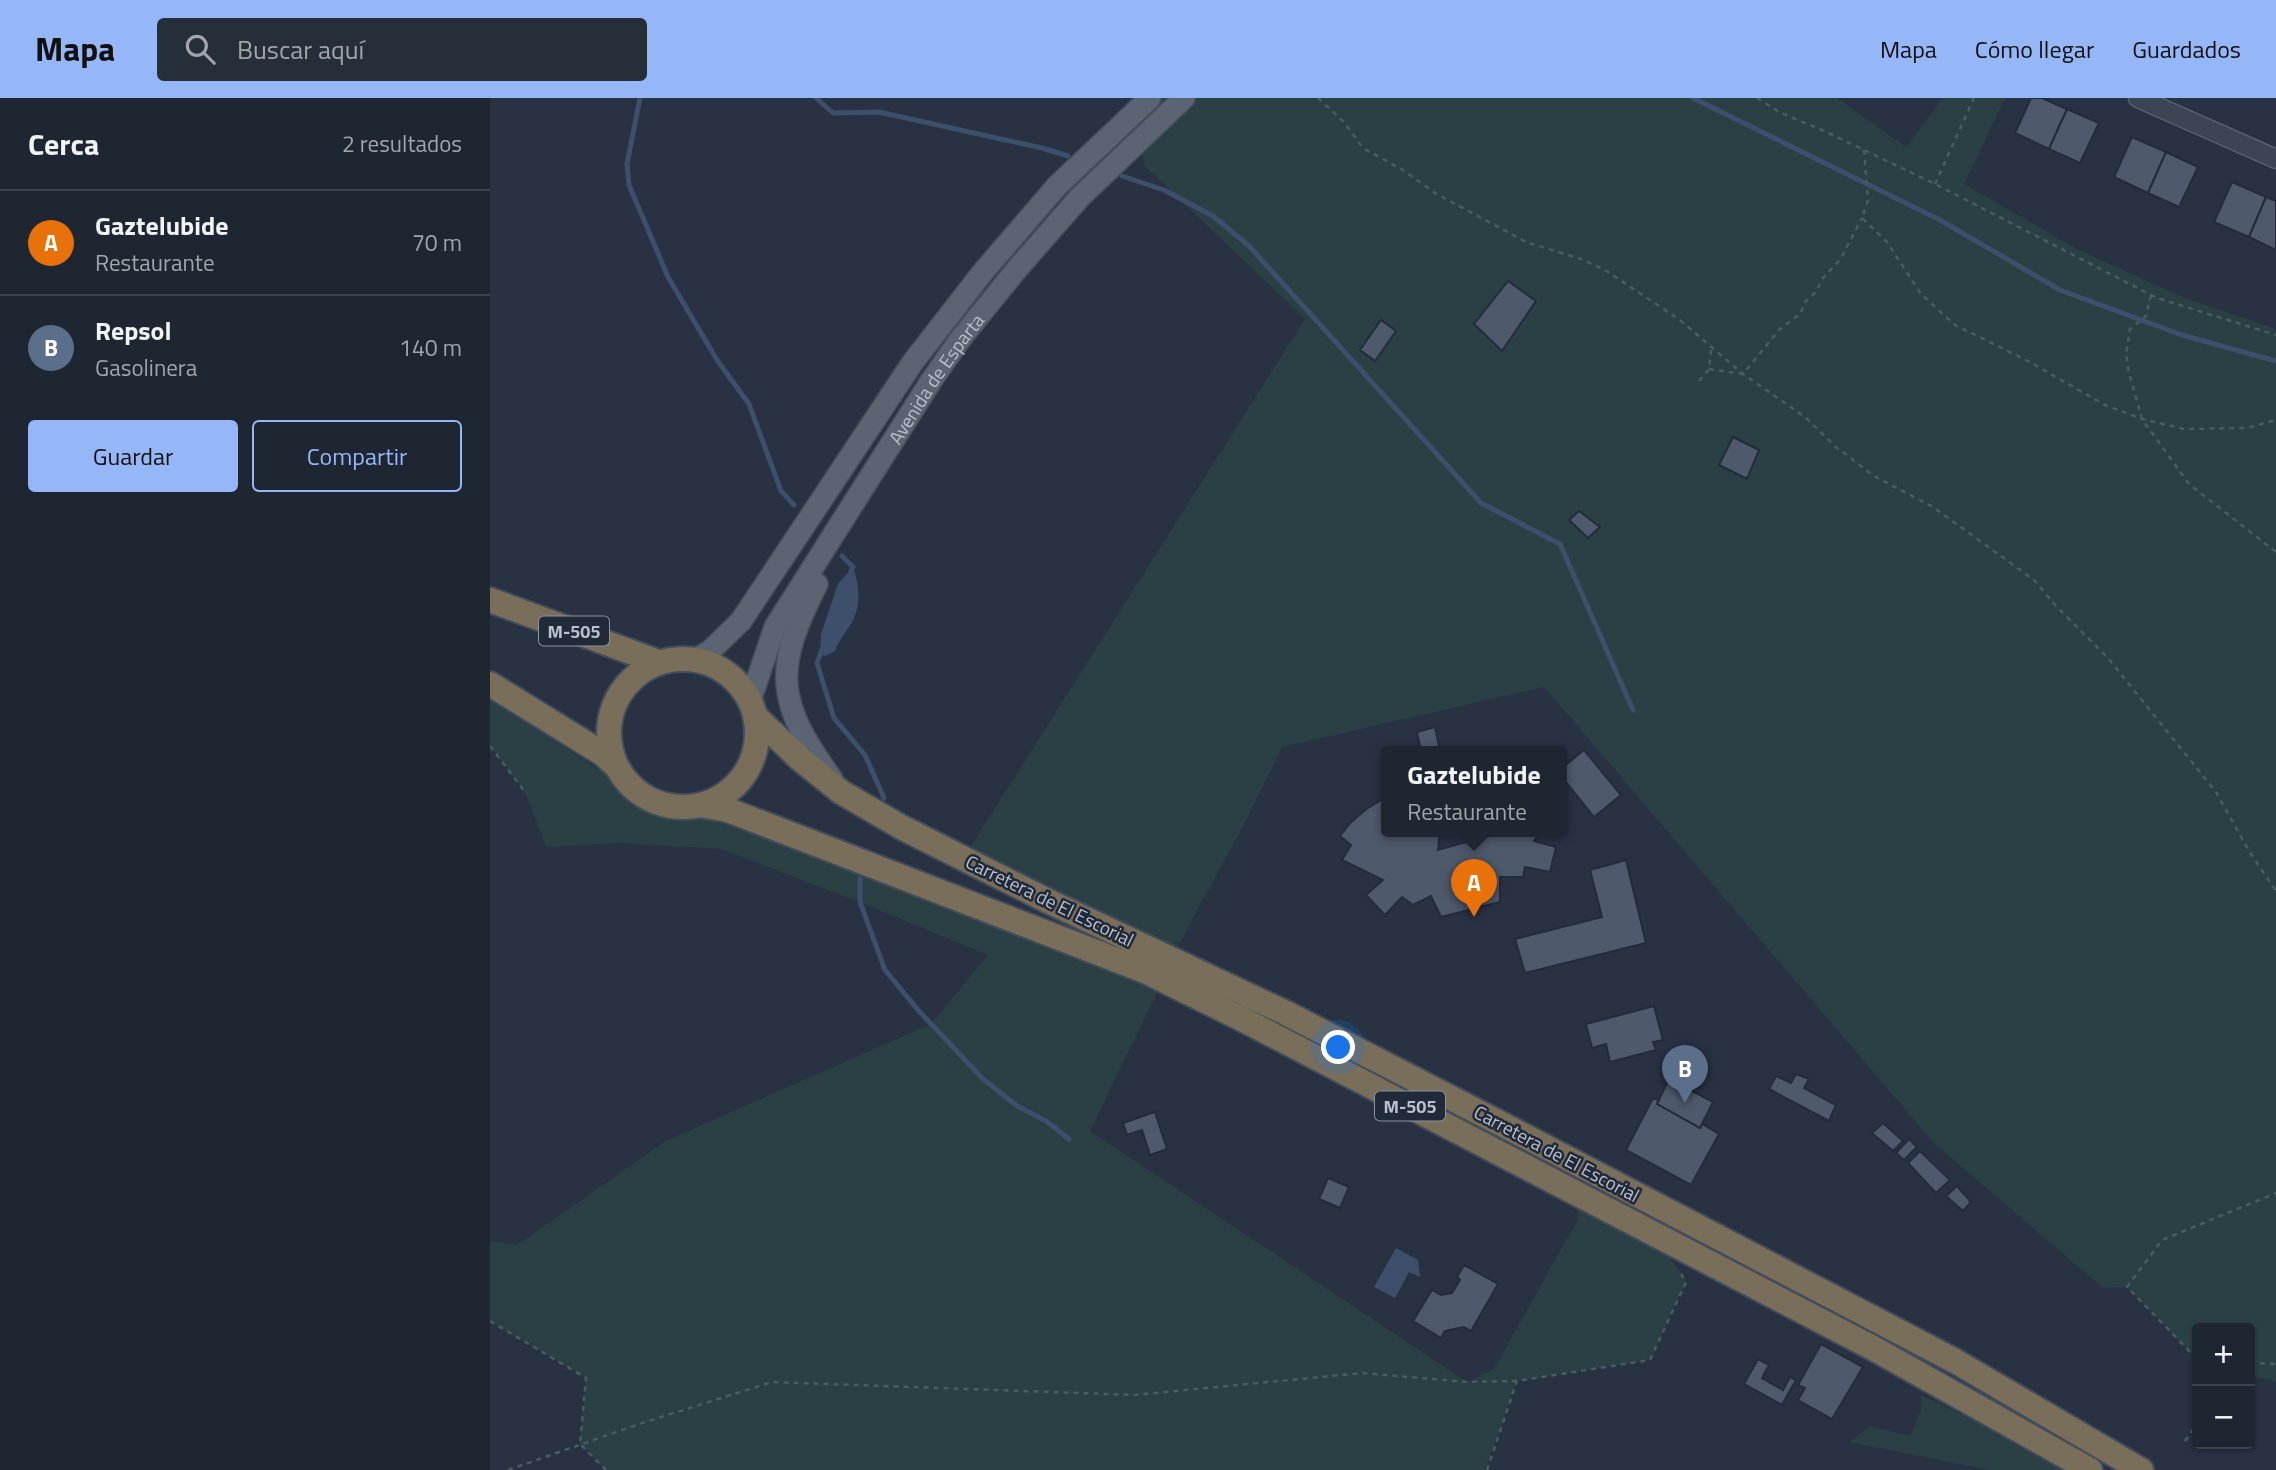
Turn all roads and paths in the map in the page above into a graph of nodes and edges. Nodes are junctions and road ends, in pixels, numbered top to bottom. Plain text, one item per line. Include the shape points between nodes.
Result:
1 (1150, 98) edge
2 (1184, 98) edge
3 (1318, 98) edge
4 (1757, 98) edge
5 (1974, 98) edge
6 (2138, 98) edge
7 (1864, 150) junction
8 (2276, 159) edge
9 (1935, 184) junction
10 (1862, 218) junction
11 (2151, 295) junction
12 (2276, 335) edge
13 (1711, 348) junction
14 (1710, 369) junction
15 (1743, 374) junction
16 (1699, 381) dead end
17 (2142, 419) junction
18 (2276, 420) edge
19 (875, 470) junction
20 (2276, 552) edge
21 (490, 600) edge
22 (696, 659) junction
23 (658, 662) junction
24 (490, 684) edge
25 (753, 709) junction
26 (490, 746) edge
27 (616, 766) junction
28 (525, 792) dead end
29 (841, 792) junction
30 (701, 805) junction
31 (2276, 891) edge
32 (2276, 1193) edge
33 (1680, 1272) dead end
34 (490, 1321) edge
35 (2192, 1354) edge
36 (2255, 1363) edge
37 (2276, 1364) edge
38 (1517, 1381) junction
39 (2192, 1431) edge
40 (2185, 1441) dead end
41 (580, 1444) junction
42 (508, 1470) edge
43 (606, 1470) edge
44 (1488, 1470) edge
45 (2090, 1470) edge
46 (2141, 1470) edge

1 - 22 main road, Avenida de Esparta via 1057,186 982,272 913,362 741,621
2 - 19 main road, Avenida de Esparta via 1080,197 1017,269 961,338
3 - 13 path via 1363,148 1480,219 1526,242 1605,270 1680,320
4 - 7 path
5 - 9 path
6 - 8 street
7 - 9 path
7 - 10 path via 1868,200
9 - 11 path
10 - 15 path via 1840,260 1804,303 1801,313 1780,329
10 - 17 path via 1887,242 1921,294 1955,325 2105,405
11 - 12 path
11 - 17 path via 2146,316 2130,329 2126,354
13 - 14 path
13 - 15 path
14 - 15 path
14 - 16 path
15 - 31 path via 1805,417 1874,476 1933,507 2034,580 2108,658 2216,792
17 - 18 path via 2184,429 2247,428
17 - 20 path via 2189,484
19 - 25 main road, Avenida de Esparta via 775,627
19 - 29 main road via 802,612 787,658 786,679 796,724
21 - 23 highway, M-505
22 - 23 highway, M-505
22 - 25 highway, M-505 via 737,681
23 - 27 highway, M-505 via 626,684 615,700 608,738
24 - 27 highway, M-505
25 - 29 highway, Carretera de El Escorial / M-505 via 800,759
25 - 30 highway via 757,739 752,761 740,781
26 - 28 path
27 - 30 highway, M-505 via 635,790 654,801
29 - 46 highway, Carretera de El Escorial / M-505 via 1050,902 1286,1013 1526,1136 1955,1361
30 - 45 highway, Carretera de El Escorial / M-505 via 728,810 1145,971 1873,1348
32 - 35 path via 2162,1240 2127,1287
33 - 38 path via 1686,1282 1650,1360
34 - 41 path via 586,1378
36 - 37 path
38 - 41 path via 1467,1382 1362,1373 1134,1395 772,1382
38 - 44 path
39 - 40 path
41 - 42 path
41 - 43 path

